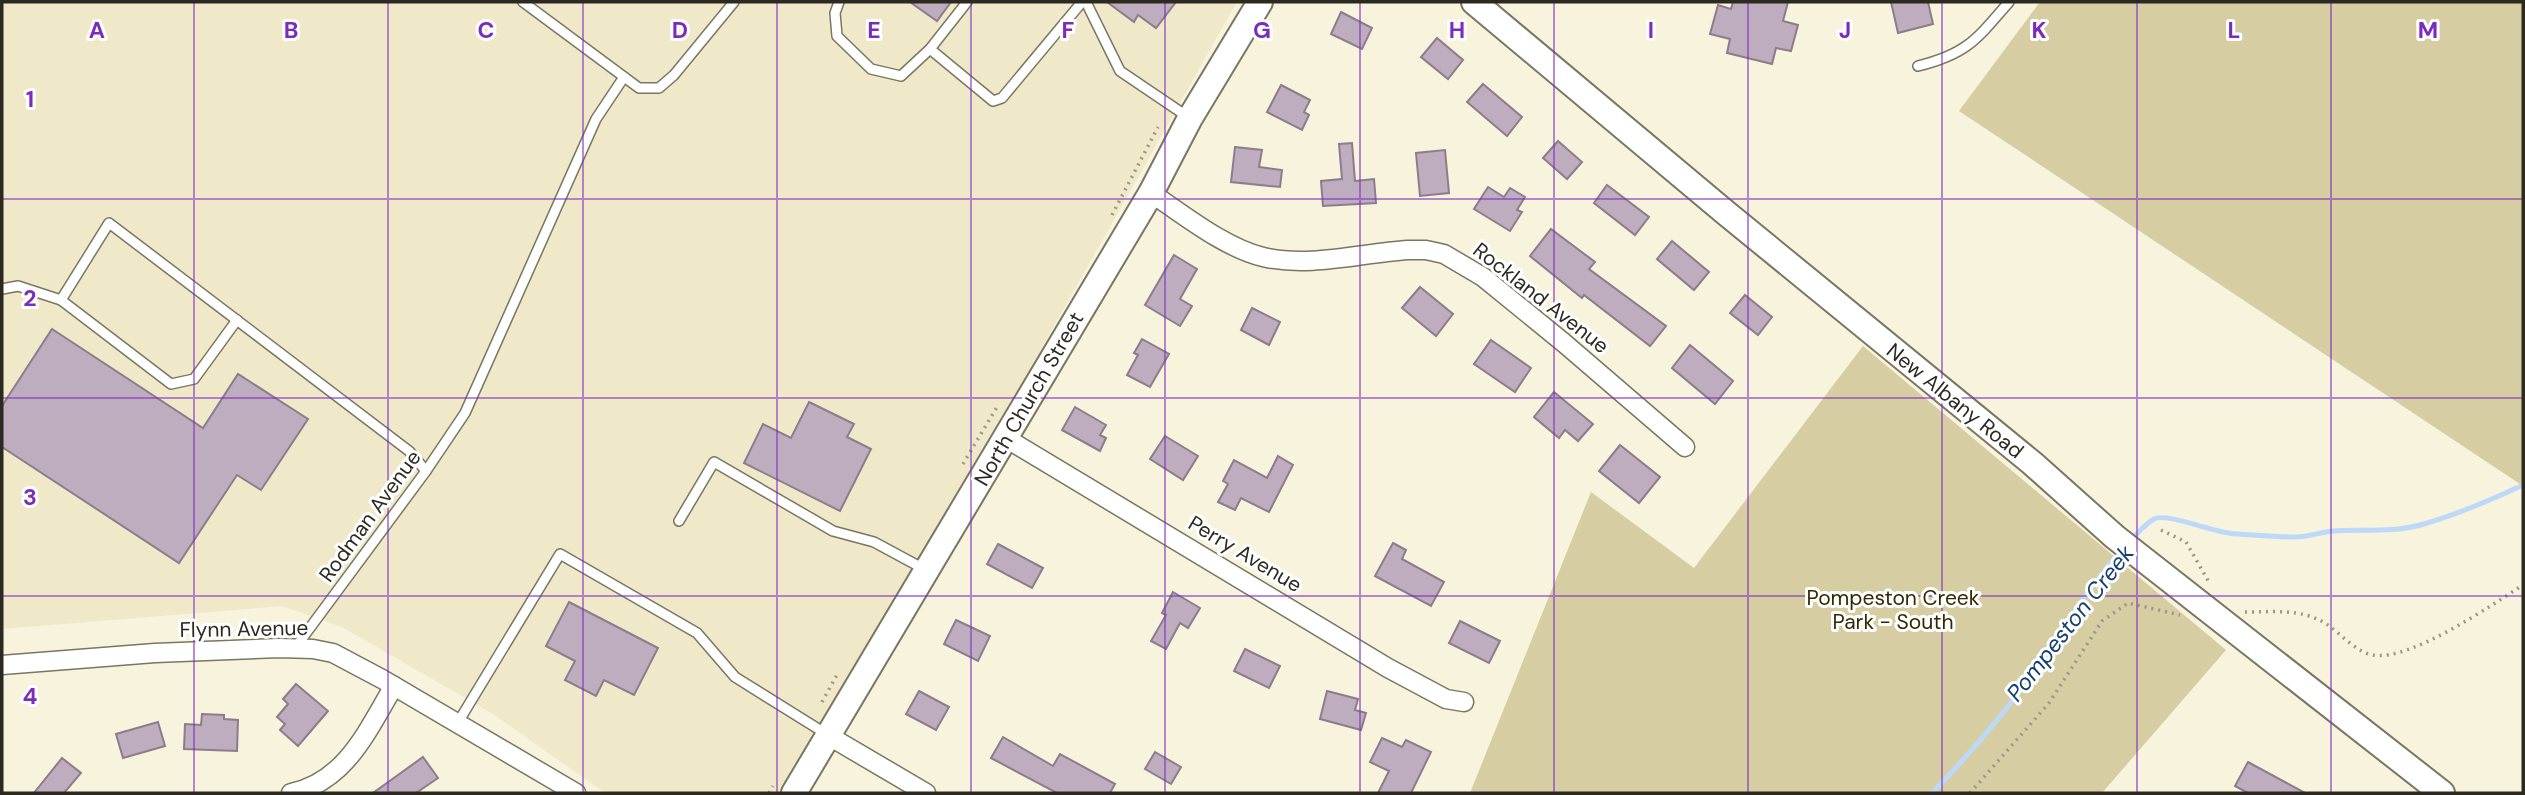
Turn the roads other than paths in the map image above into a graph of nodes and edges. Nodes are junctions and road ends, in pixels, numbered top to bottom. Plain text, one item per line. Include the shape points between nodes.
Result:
1 (523, 2) edge
2 (734, 2) edge
3 (839, 2) edge
4 (967, 2) edge
5 (1084, 2) edge
6 (1260, 2) edge
7 (1474, 2) edge
8 (2009, 2) edge
9 (930, 49) junction
10 (1918, 66) dead end
11 (624, 77) junction
12 (1190, 118) junction
13 (1151, 193) junction
14 (2, 289) edge
15 (61, 300) junction
16 (237, 320) junction
17 (1004, 437) junction
18 (1685, 447) dead end
19 (426, 471) junction
20 (679, 521) dead end
21 (926, 570) junction
22 (295, 648) junction
23 (2, 665) edge
24 (394, 686) junction
25 (1464, 702) dead end
26 (457, 724) junction
27 (830, 736) junction
28 (291, 793) edge
29 (576, 793) edge
30 (794, 793) edge
31 (926, 793) edge
32 (2442, 793) edge

1 - 11 lane
2 - 11 lane via 659,88 639,88
3 - 9 lane via 837,36 871,69 901,76
4 - 9 lane
5 - 9 lane via 1002,98 993,101
5 - 12 lane via 1120,71
6 - 12 main road, North Church Street
7 - 32 main road, New Albany Road via 2124,544
8 - 10 lane via 1972,43 1950,58
11 - 19 lane, Rodman Avenue via 596,119 456,428
12 - 13 main road, North Church Street
13 - 17 main road, North Church Street
13 - 18 street, Rockland Avenue via 1213,233 1262,257 1300,260 1408,250 1444,254 1483,277
14 - 15 lane via 18,286
15 - 16 lane via 171,384 194,379
15 - 16 lane via 109,223
16 - 19 lane via 409,451
17 - 21 main road, North Church Street
17 - 25 street, Perry Avenue via 1388,668 1446,699
19 - 22 lane, Rodman Avenue
20 - 21 lane via 714,462 833,531 874,542
21 - 27 main road, North Church Street
22 - 23 street, Flynn Avenue
22 - 24 street, Flynn Avenue via 332,653
24 - 26 street, Flynn Avenue
24 - 28 street via 356,751 341,767 322,781
26 - 27 lane via 559,554 697,633 735,677
26 - 29 street, Flynn Avenue
27 - 30 main road, North Church Street
27 - 31 street

